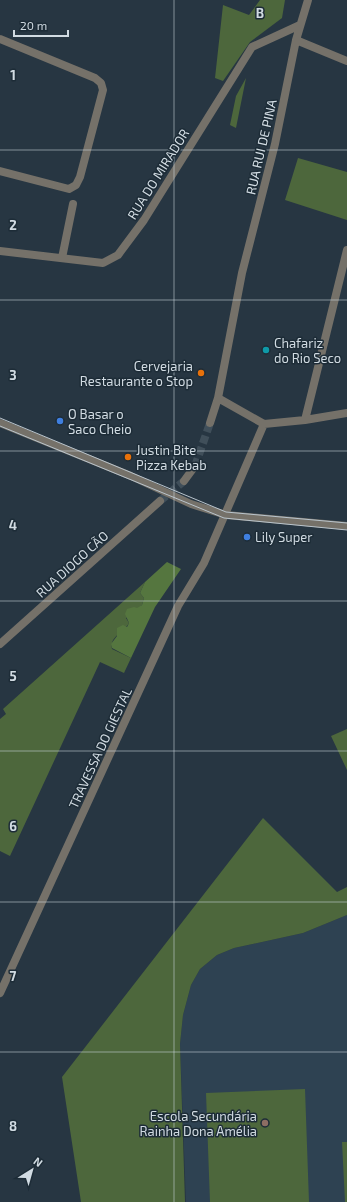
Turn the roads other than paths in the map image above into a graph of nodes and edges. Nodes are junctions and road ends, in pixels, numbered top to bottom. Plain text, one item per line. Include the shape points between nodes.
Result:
1 (308, 0) edge
2 (300, 25) junction
3 (0, 39) edge
4 (296, 40) junction
5 (347, 61) edge
6 (0, 171) edge
7 (73, 204) dead end
8 (347, 250) edge
9 (0, 252) edge
10 (62, 258) junction
11 (218, 398) junction
12 (347, 413) edge
13 (305, 420) junction
14 (0, 423) edge
15 (210, 423) tunnel mouth
16 (264, 424) junction
17 (195, 466) tunnel mouth
18 (184, 481) tunnel mouth
19 (160, 501) tunnel mouth
20 (226, 514) junction
21 (347, 526) edge
22 (0, 644) edge
23 (0, 993) edge

1 - 2 street, RUA RUI DE PINA
2 - 4 street, RUA RUI DE PINA
2 - 10 street, RUA DO MIRADOR via 252,47 144,220 118,255 103,263
3 - 6 street via 85,73 101,83 103,90 76,185 69,189
4 - 5 street
4 - 11 street, RUA RUI DE PINA via 275,144 242,273
7 - 10 street
8 - 13 street
9 - 10 street, RUA DO MIRADOR
11 - 15 street, RUA RUI DE PINA
11 - 16 street
12 - 13 street
13 - 16 street
14 - 20 street via 131,476 191,504
16 - 20 street, TRAVESSA DO GIESTAL
17 - 18 street
19 - 22 street, RUA DIOGO CÃO
20 - 21 street
20 - 23 street, TRAVESSA DO GIESTAL via 204,563 178,606

